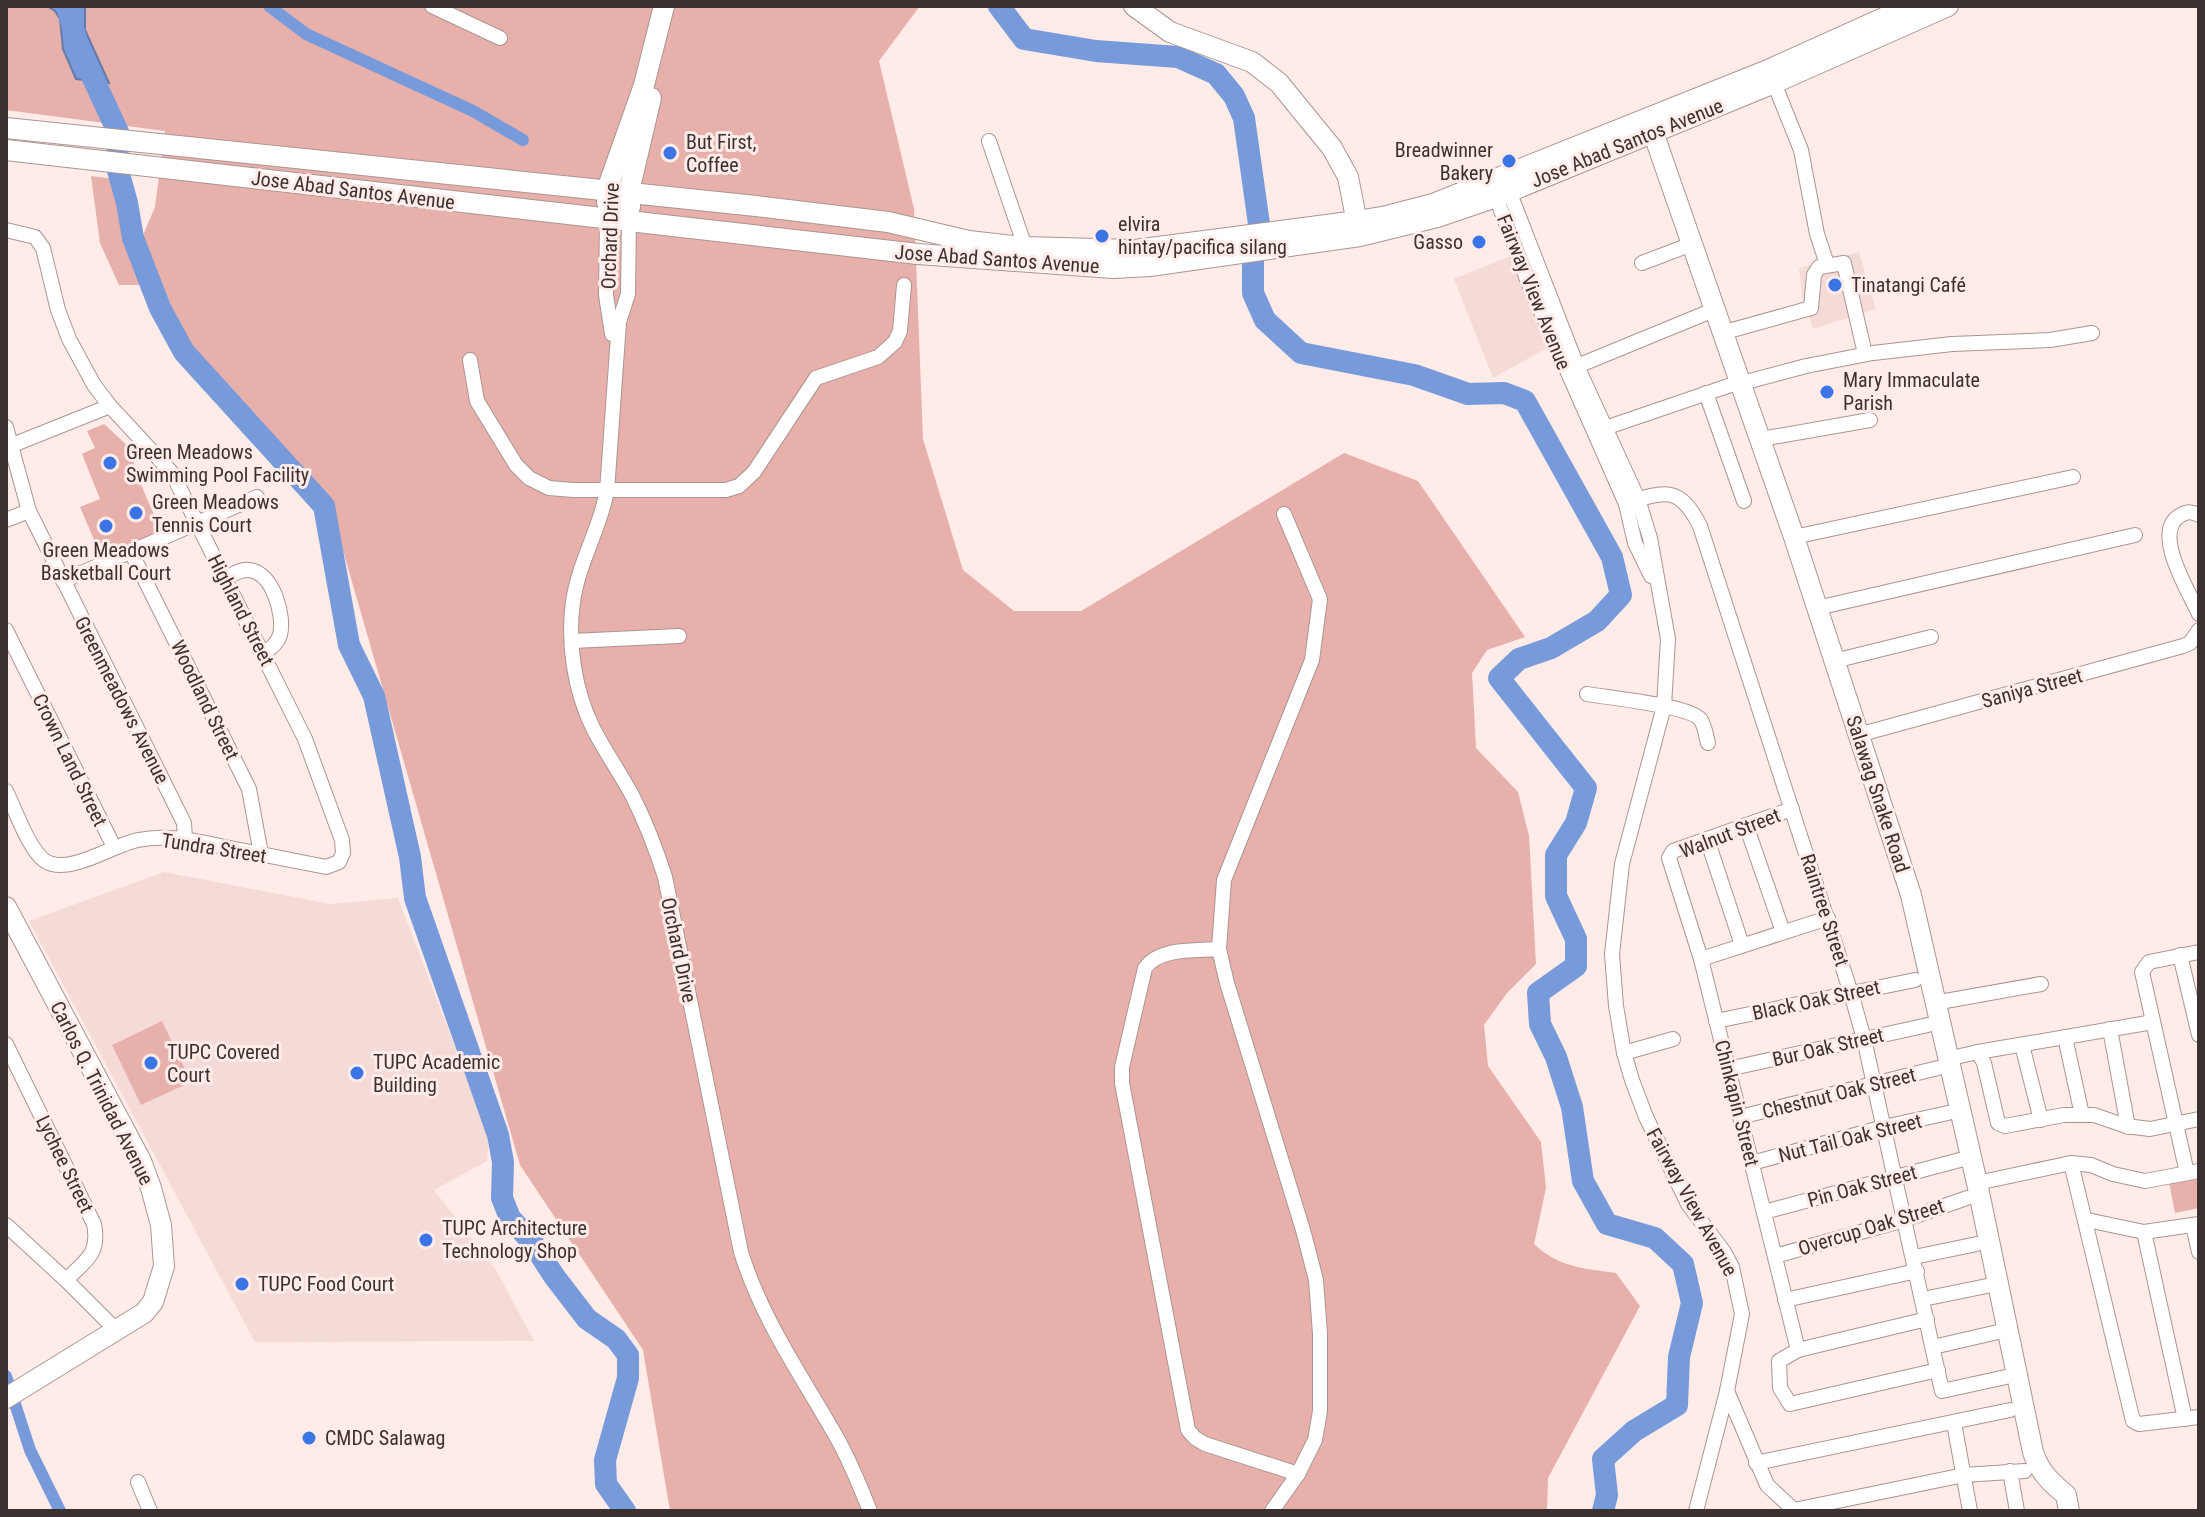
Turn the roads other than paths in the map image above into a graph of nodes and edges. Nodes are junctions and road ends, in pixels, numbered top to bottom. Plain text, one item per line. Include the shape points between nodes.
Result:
1 (432, 6) edge
2 (667, 6) edge
3 (1134, 6) edge
4 (1948, 6) edge
5 (1910, 10) edge
6 (500, 38) dead end
7 (1771, 76) junction
8 (1652, 125) junction
9 (6, 128) edge
10 (989, 141) dead end
11 (6, 150) edge
12 (1501, 189) junction
13 (608, 191) junction
14 (630, 194) junction
15 (607, 217) junction
16 (629, 219) junction
17 (1359, 228) junction
18 (6, 230) edge
19 (1692, 244) junction
20 (1022, 255) junction
21 (1642, 263) dead end
22 (1827, 264) junction
23 (904, 285) dead end
24 (1716, 309) junction
25 (1725, 332) junction
26 (2092, 333) dead end
27 (1865, 354) junction
28 (470, 360) dead end
29 (1572, 369) junction
30 (614, 378) junction
31 (1736, 384) junction
32 (1706, 393) junction
33 (110, 406) junction
34 (1870, 420) dead end
35 (6, 427) edge
36 (1605, 428) junction
37 (1761, 439) junction
38 (10, 446) junction
39 (2073, 477) dead end
40 (607, 491) junction
41 (257, 497) dead end
42 (1632, 501) junction
43 (1744, 501) dead end
44 (29, 511) junction
45 (1284, 514) dead end
46 (2199, 515) edge
47 (6, 520) edge
48 (197, 524) junction
49 (2135, 535) dead end
50 (1794, 537) junction
51 (131, 552) junction
52 (225, 578) junction
53 (63, 581) junction
54 (1817, 608) junction
55 (2199, 614) edge
56 (6, 630) edge
57 (2199, 630) edge
58 (679, 636) dead end
59 (1931, 637) dead end
60 (572, 641) junction
61 (263, 653) junction
62 (1834, 661) junction
63 (1587, 694) dead end
64 (1664, 706) junction
65 (1858, 735) junction
66 (1708, 743) dead end
67 (6, 791) edge
68 (1792, 809) junction
69 (1746, 825) junction
70 (185, 839) junction
71 (1707, 839) junction
72 (114, 847) junction
73 (261, 854) junction
74 (1669, 858) joint
75 (339, 862) joint
76 (6, 907) edge
77 (1828, 918) junction
78 (1783, 932) junction
79 (1742, 945) junction
80 (1219, 949) junction
81 (2199, 952) edge
82 (2180, 955) junction
83 (1701, 959) junction
84 (1915, 980) dead end
85 (2041, 984) dead end
86 (1851, 993) junction
87 (1934, 1003) junction
88 (1716, 1021) junction
89 (2153, 1022) junction
90 (1928, 1025) dead end
91 (2110, 1029) junction
92 (2199, 1035) edge
93 (2065, 1037) junction
94 (1673, 1039) dead end
95 (1864, 1039) junction
96 (6, 1044) edge
97 (2022, 1045) junction
98 (1978, 1052) junction
99 (1624, 1053) junction
100 (1942, 1063) junction
101 (1728, 1069) junction
102 (1874, 1085) junction
103 (1948, 1113) dead end
104 (2082, 1115) junction
105 (1740, 1117) junction
106 (2199, 1119) edge
107 (2041, 1120) junction
108 (2176, 1124) junction
109 (1884, 1127) junction
110 (2128, 1127) junction
111 (1960, 1160) dead end
112 (1752, 1163) junction
113 (2071, 1163) junction
114 (2193, 1172) edge
115 (1895, 1177) junction
116 (1972, 1191) junction
117 (1764, 1212) junction
118 (1904, 1220) junction
119 (2087, 1220) junction
120 (2196, 1224) edge
121 (6, 1225) edge
122 (2144, 1232) junction
123 (1977, 1244) dead end
124 (2199, 1252) edge
125 (1775, 1256) junction
126 (1915, 1264) junction
127 (66, 1280) junction
128 (1987, 1286) dead end
129 (1923, 1299) junction
130 (1785, 1300) junction
131 (1927, 1319) junction
132 (116, 1330) junction
133 (1998, 1332) dead end
134 (1933, 1347) junction
135 (1798, 1350) junction
136 (1938, 1370) junction
137 (2006, 1377) dead end
138 (1727, 1391) junction
139 (6, 1398) edge
140 (2010, 1410) dead end
141 (2192, 1418) edge
142 (1954, 1423) junction
143 (1756, 1463) junction
144 (1298, 1474) junction
145 (1964, 1475) junction
146 (138, 1482) dead end
147 (2053, 1484) junction
148 (1794, 1510) edge
149 (150, 1511) edge
150 (870, 1511) edge
151 (1272, 1511) edge
152 (1696, 1511) edge
153 (1970, 1511) edge
154 (2017, 1511) edge
155 (2057, 1511) edge
156 (2069, 1511) edge

1 - 6 street
2 - 13 main road, Orchard Drive
2 - 14 main road, Orchard Drive
3 - 17 main road via 1170,32 1252,62 1279,83 1332,148 1348,177
4 - 5 main road, Jose Abad Santos Avenue
5 - 7 main road, Jose Abad Santos Avenue
7 - 8 main road, Jose Abad Santos Avenue
7 - 22 street via 1801,150
8 - 12 main road, Jose Abad Santos Avenue
8 - 19 main road, Salawag Snake Road
9 - 13 main road, Jose Abad Santos Avenue
10 - 20 street
11 - 15 main road, Jose Abad Santos Avenue
12 - 17 main road, Jose Abad Santos Avenue
12 - 29 street, Fairway View Avenue
13 - 14 main road, Jose Abad Santos Avenue
13 - 15 main road, Orchard Drive
14 - 16 main road, Orchard Drive
14 - 20 main road, Jose Abad Santos Avenue via 888,222
15 - 16 main road, Jose Abad Santos Avenue
15 - 30 street, Orchard Drive via 606,295
16 - 20 main road, Jose Abad Santos Avenue via 918,254
16 - 30 street, Orchard Drive via 628,294 619,322
17 - 20 main road, Jose Abad Santos Avenue via 1113,268
18 - 33 street, Highland Street via 35,237 43,248 69,339
19 - 21 street
19 - 24 main road, Salawag Snake Road
22 - 25 street via 1814,275 1811,308
22 - 27 street via 1844,263
23 - 40 street via 895,342 878,357 816,378 754,472 739,486
24 - 25 main road, Salawag Snake Road
24 - 29 street
25 - 31 main road, Salawag Snake Road
26 - 27 street
27 - 31 street
28 - 40 street via 477,401 529,478 549,488
29 - 36 street, Fairway View Avenue
29 - 42 street, Fairway View Avenue
30 - 40 street, Orchard Drive
31 - 32 street
31 - 37 main road, Salawag Snake Road
32 - 36 street
32 - 43 street
33 - 38 street
33 - 48 street, Highland Street via 172,473
34 - 37 street
35 - 38 street, Greenmeadows Avenue
36 - 42 street, Fairway View Avenue
37 - 50 main road, Salawag Snake Road
38 - 44 street, Greenmeadows Avenue
39 - 50 street
40 - 60 street, Orchard Drive via 577,581
41 - 48 street
42 - 64 street, Fairway View Avenue via 1635,543 1660,595 1668,639
42 - 68 street, Raintree Street via 1663,492 1690,506
44 - 47 street
44 - 53 street, Greenmeadows Avenue
45 - 80 street via 1320,599 1312,660 1224,880
46 - 55 street via 2182,514 2169,531 2173,560
48 - 51 street
48 - 52 street, Highland Street
49 - 54 street
50 - 54 main road, Salawag Snake Road
51 - 53 street
51 - 73 street, Woodland Street via 249,789
52 - 61 street, Highland Street
52 - 61 street via 254,571 275,596 282,623 273,647
53 - 70 street, Greenmeadows Avenue via 184,823
54 - 62 main road, Salawag Snake Road
56 - 72 street, Crown Land Street
57 - 65 street, Saniya Street via 2183,646
58 - 60 street
59 - 62 street
60 - 150 street, Orchard Drive via 592,727 632,795 665,877 752,1286 838,1439
61 - 75 street, Highland Street via 305,739 342,840
62 - 65 main road, Salawag Snake Road
63 - 64 street
64 - 66 street via 1702,721
64 - 99 street, Fairway View Avenue via 1622,864 1613,931
65 - 87 main road, Salawag Snake Road via 1911,895
67 - 72 street, Tundra Street via 45,861 71,866
68 - 69 street, Walnut Street
68 - 77 street, Raintree Street
69 - 71 street, Walnut Street
69 - 78 street
70 - 72 street, Tundra Street via 159,837
70 - 73 street, Tundra Street
71 - 74 street, Walnut Street via 1673,851
71 - 79 street
73 - 75 street, Tundra Street via 326,867
74 - 83 street, Chinkapin Street
76 - 132 main road, Carlos Q. Trinidad Avenue via 141,1161 158,1213 164,1266 159,1286 144,1313
77 - 78 street
77 - 86 street, Raintree Street
78 - 79 street
79 - 83 street
80 - 144 street via 1316,1280 1320,1411 1315,1440
80 - 144 street via 1170,953 1145,968 1122,1083 1188,1430 1205,1444
81 - 82 street
82 - 89 street via 2149,962 2142,972
82 - 92 street
83 - 88 street, Chinkapin Street
84 - 86 street, Black Oak Street
85 - 87 street
86 - 88 street, Black Oak Street
86 - 95 street, Raintree Street
87 - 100 main road, Salawag Snake Road
88 - 101 street, Chinkapin Street
89 - 91 street, Chestnut Oak Street
89 - 108 street
90 - 95 street, Bur Oak Street
91 - 93 street, Chestnut Oak Street
91 - 110 street
93 - 97 street, Chestnut Oak Street
93 - 104 street
94 - 99 street
95 - 101 street, Bur Oak Street
95 - 102 street, Raintree Street
96 - 127 street, Lychee Street via 94,1224 94,1252
97 - 98 street, Chestnut Oak Street
97 - 107 street
98 - 100 street, Chestnut Oak Street
98 - 107 street via 1998,1123
99 - 138 street, Fairway View Avenue via 1646,1117 1688,1204 1732,1267 1742,1314
100 - 102 street, Chestnut Oak Street
100 - 116 main road, Salawag Snake Road
101 - 105 street, Chinkapin Street
102 - 105 street, Chestnut Oak Street
102 - 109 street, Raintree Street
103 - 109 street, Nut Tail Oak Street
104 - 107 street
104 - 110 street
105 - 112 street, Chinkapin Street
106 - 108 street
108 - 110 street
108 - 114 street
109 - 112 street, Nut Tail Oak Street
109 - 115 street, Raintree Street
111 - 115 street, Pin Oak Street
112 - 117 street, Chinkapin Street
113 - 114 street via 2145,1181
113 - 116 street, Overcup Oak Street
113 - 119 street
115 - 117 street, Pin Oak Street
115 - 118 street, Raintree Street
116 - 118 street, Overcup Oak Street
116 - 147 main road, Salawag Snake Road via 2033,1452
117 - 125 street, Chinkapin Street
118 - 125 street, Overcup Oak Street
118 - 126 street, Raintree Street
119 - 122 street
119 - 141 street via 2133,1421
120 - 122 street
120 - 124 street
121 - 127 street
122 - 141 street
123 - 126 street
125 - 130 street, Chinkapin Street
126 - 129 street, Raintree Street
126 - 130 street
127 - 132 street
128 - 129 street
129 - 131 street, Raintree Street
130 - 135 street, Chinkapin Street
131 - 134 street, Raintree Street
131 - 135 street
132 - 139 main road, Carlos Q. Trinidad Avenue
133 - 134 street
134 - 136 street, Raintree Street
135 - 136 street via 1779,1361 1780,1388 1790,1404
136 - 137 street, Raintree Street via 1942,1391
138 - 143 street
138 - 152 street, Fairway View Avenue
140 - 142 street
142 - 143 street
142 - 145 street
143 - 148 street via 1767,1485
144 - 151 street
145 - 148 street
145 - 153 street
145 - 154 street via 2018,1471
146 - 149 street
147 - 155 main road, Salawag Snake Road
147 - 156 main road, Salawag Snake Road via 2066,1495

